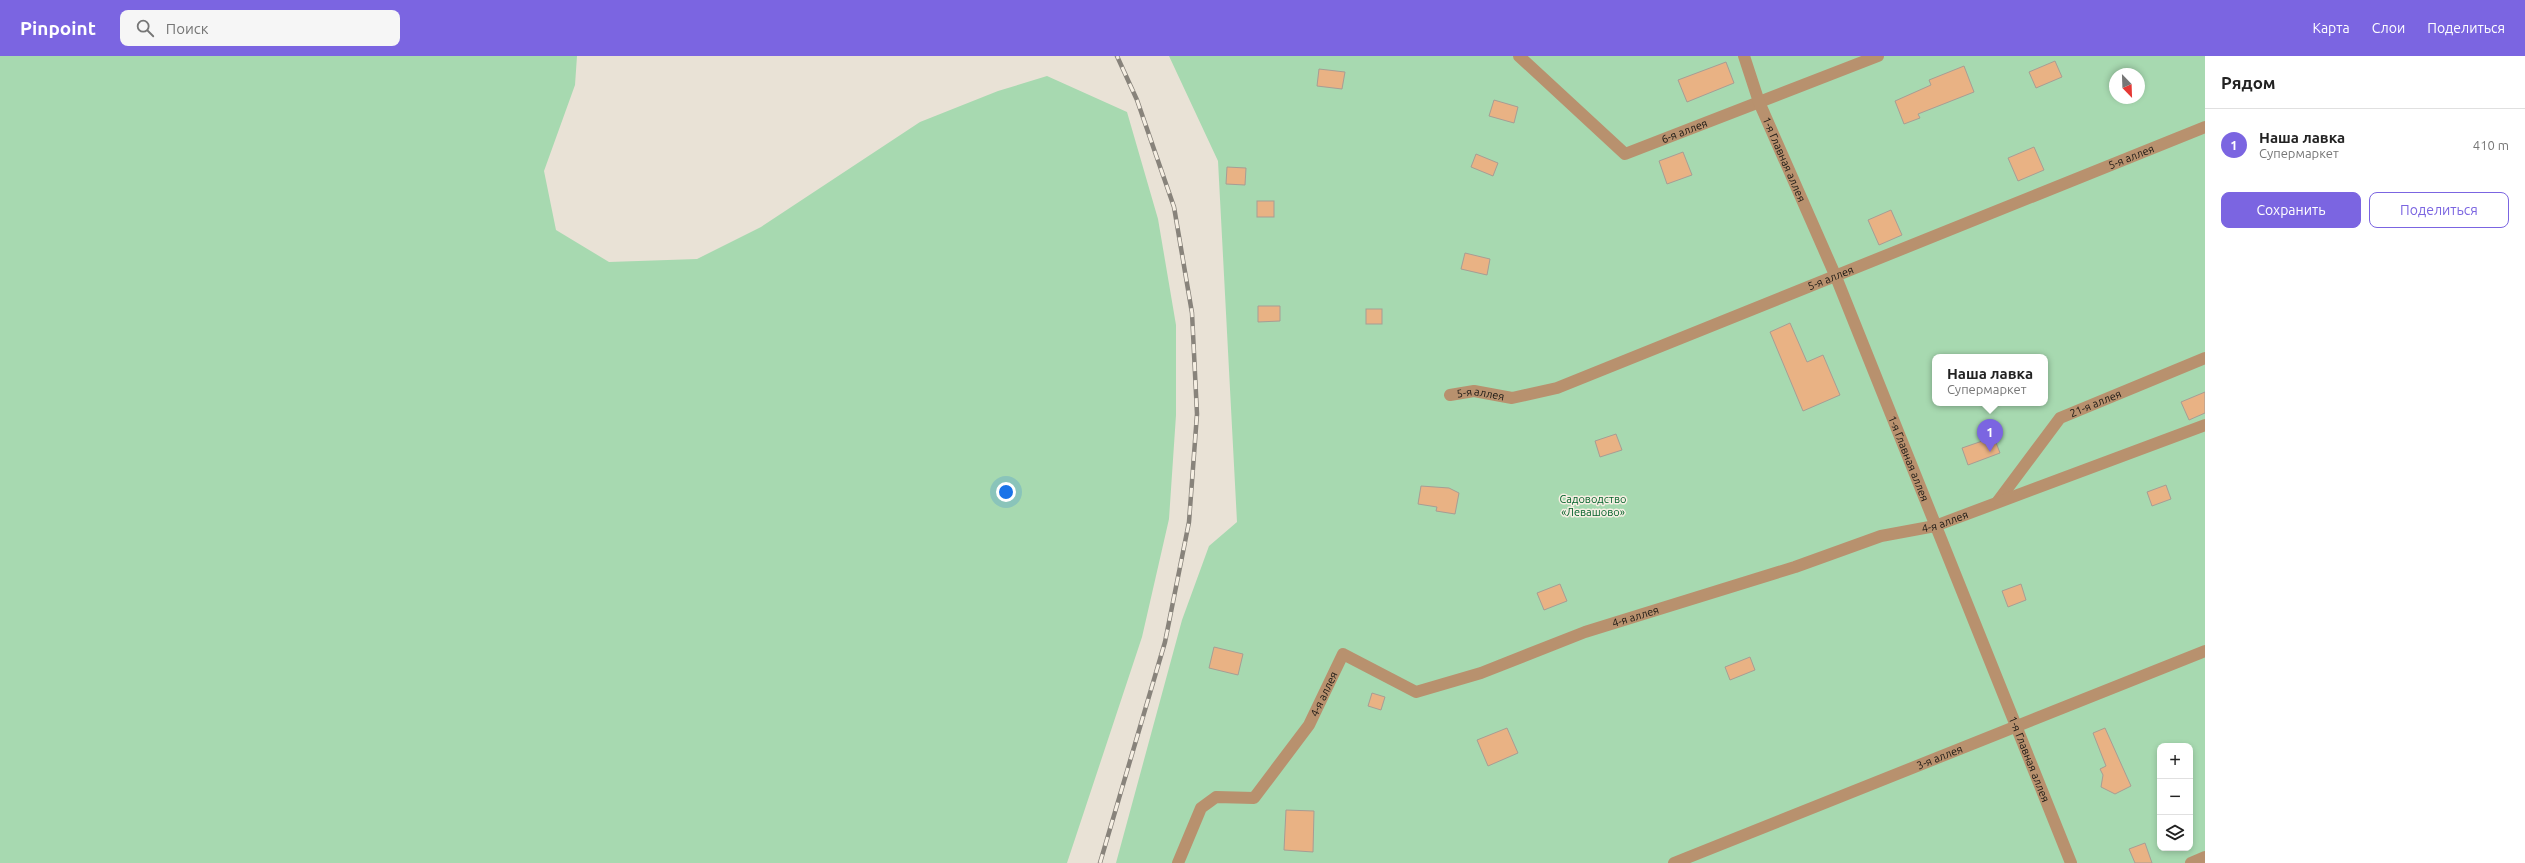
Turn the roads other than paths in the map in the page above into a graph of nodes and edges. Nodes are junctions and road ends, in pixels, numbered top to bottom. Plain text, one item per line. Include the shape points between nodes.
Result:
1 (1519, 56) edge
2 (1744, 56) edge
3 (1878, 56) edge
4 (1759, 102) junction
5 (2205, 127) edge
6 (1836, 277) junction
7 (2205, 358) edge
8 (1450, 395) dead end
9 (2205, 425) edge
10 (1998, 501) junction
11 (1935, 526) junction
12 (2205, 651) edge
13 (2016, 726) junction
14 (2205, 857) edge
15 (1178, 863) edge
16 (1674, 863) edge
17 (2071, 863) edge
18 (2191, 863) edge

1 - 4 street, 6-я аллея via 1625,154
2 - 4 street, 1-я Главная аллея
3 - 4 street, 6-я аллея
4 - 6 street, 1-я Главная аллея
5 - 6 street, 5-я аллея
6 - 8 street, 5-я аллея via 1557,388 1512,398 1474,391
6 - 11 street, 1-я Главная аллея
7 - 10 street, 21-я аллея via 2060,418
9 - 10 street, 4-я аллея
10 - 11 street, 4-я аллея
11 - 13 street, 1-я Главная аллея
11 - 15 street, 4-я аллея via 1881,536 1795,567 1585,632 1481,673 1416,692 1343,654 1309,725 1254,798 1216,797 1201,808
12 - 13 street, 3-я аллея
13 - 16 street, 3-я аллея
13 - 17 street, 1-я Главная аллея
14 - 18 street

